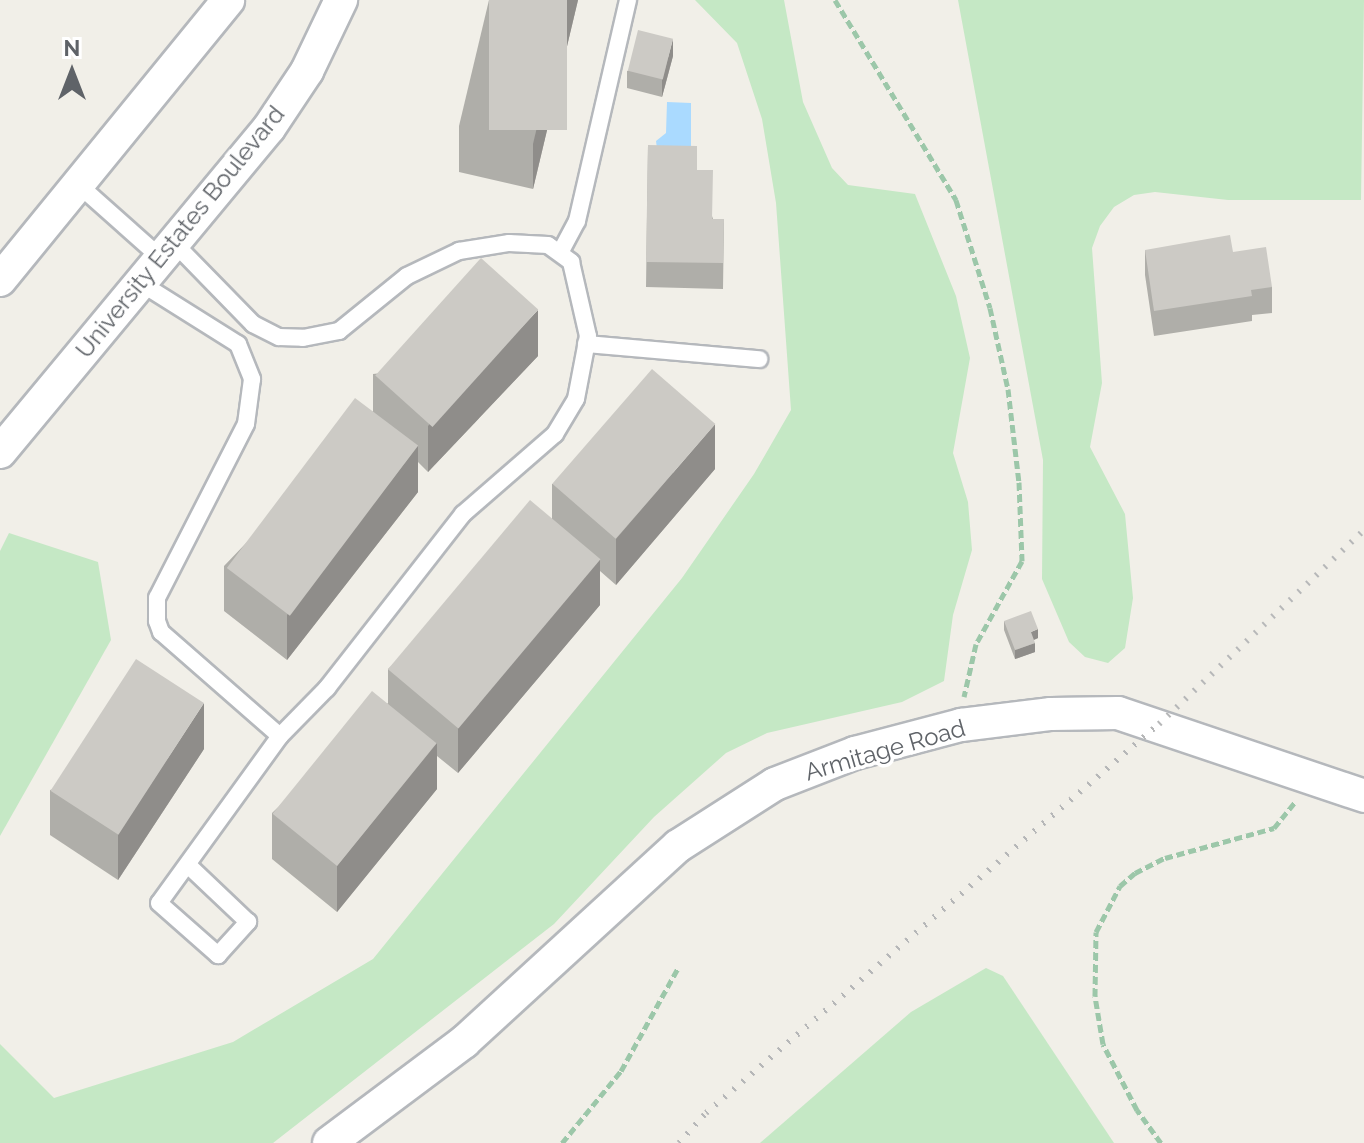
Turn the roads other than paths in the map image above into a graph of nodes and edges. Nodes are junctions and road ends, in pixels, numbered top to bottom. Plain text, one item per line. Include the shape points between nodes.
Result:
1 (228, 0) edge
2 (341, 0) edge
3 (628, 0) edge
4 (79, 185) junction
5 (168, 251) junction
6 (561, 251) junction
7 (0, 280) edge
8 (139, 282) junction
9 (586, 344) junction
10 (759, 359) dead end
11 (0, 452) edge
12 (280, 736) junction
13 (1364, 796) edge
14 (188, 865) junction
15 (329, 1143) edge

1 - 4 street
2 - 5 street, University Estates Boulevard via 291,97
3 - 6 lane via 577,221
4 - 5 lane
4 - 7 street
5 - 6 lane via 253,324 279,337 303,338 339,331 407,276 459,251 534,242
5 - 8 street, University Estates Boulevard
6 - 9 lane via 579,282
8 - 11 street, University Estates Boulevard
8 - 12 lane via 238,344 252,379 246,424 157,598 157,621 161,632
9 - 10 lane
9 - 12 lane via 576,399 555,434 463,514 327,688
12 - 14 lane
13 - 15 street, Armitage Road via 1125,714 1051,714 961,725 799,773 732,807 678,846 464,1042
14 - 14 lane via 159,903 218,955 248,922

